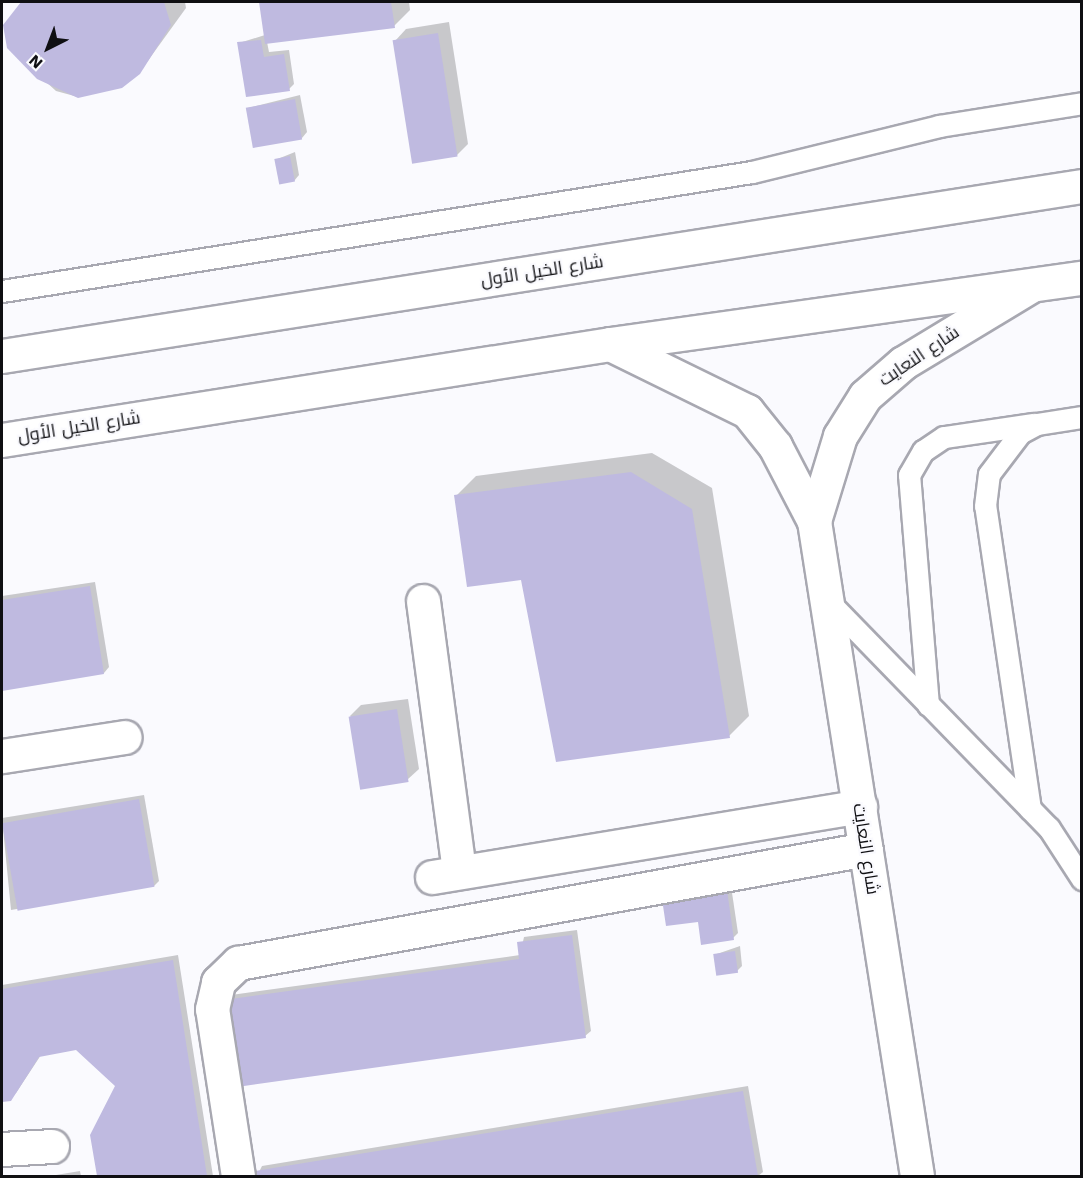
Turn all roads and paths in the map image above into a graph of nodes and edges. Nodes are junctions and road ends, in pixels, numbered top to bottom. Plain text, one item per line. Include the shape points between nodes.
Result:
1 (1082, 103) edge
2 (1082, 186) edge
3 (1082, 278) edge
4 (1030, 286) junction
5 (2, 291) edge
6 (610, 344) junction
7 (2, 356) edge
8 (1082, 417) edge
9 (1037, 424) junction
10 (2, 440) edge
11 (814, 521) junction
12 (423, 601) dead end
13 (829, 602) junction
14 (928, 705) junction
15 (125, 736) dead end
16 (2, 756) edge
17 (860, 806) junction
18 (1030, 809) junction
19 (866, 849) junction
20 (1082, 879) edge
21 (52, 1146) dead end
22 (2, 1149) edge
23 (238, 1176) edge
24 (917, 1176) edge

1 - 5 lane via 939,126 752,171
2 - 7 street, شارع الخيل الأول
3 - 4 street, شارع الخيل الأول
4 - 6 street, شارع الخيل الأول
4 - 11 street, شارع النعايت via 903,363 865,396 840,436
6 - 10 street, شارع الخيل الأول
6 - 11 street, شارع النعايت via 747,411 775,446
8 - 9 lane
9 - 14 lane via 944,437 923,451 909,475
9 - 18 lane via 1005,447 989,474 986,506
11 - 13 street, شارع النعايت
12 - 17 street via 446,874
13 - 14 lane
13 - 17 street, شارع النعايت
14 - 18 lane
15 - 16 street
17 - 19 street, شارع النعايت
18 - 20 lane via 1066,850
19 - 23 street via 238,963 218,982 212,1010
19 - 24 street, شارع النعايت
21 - 22 street

